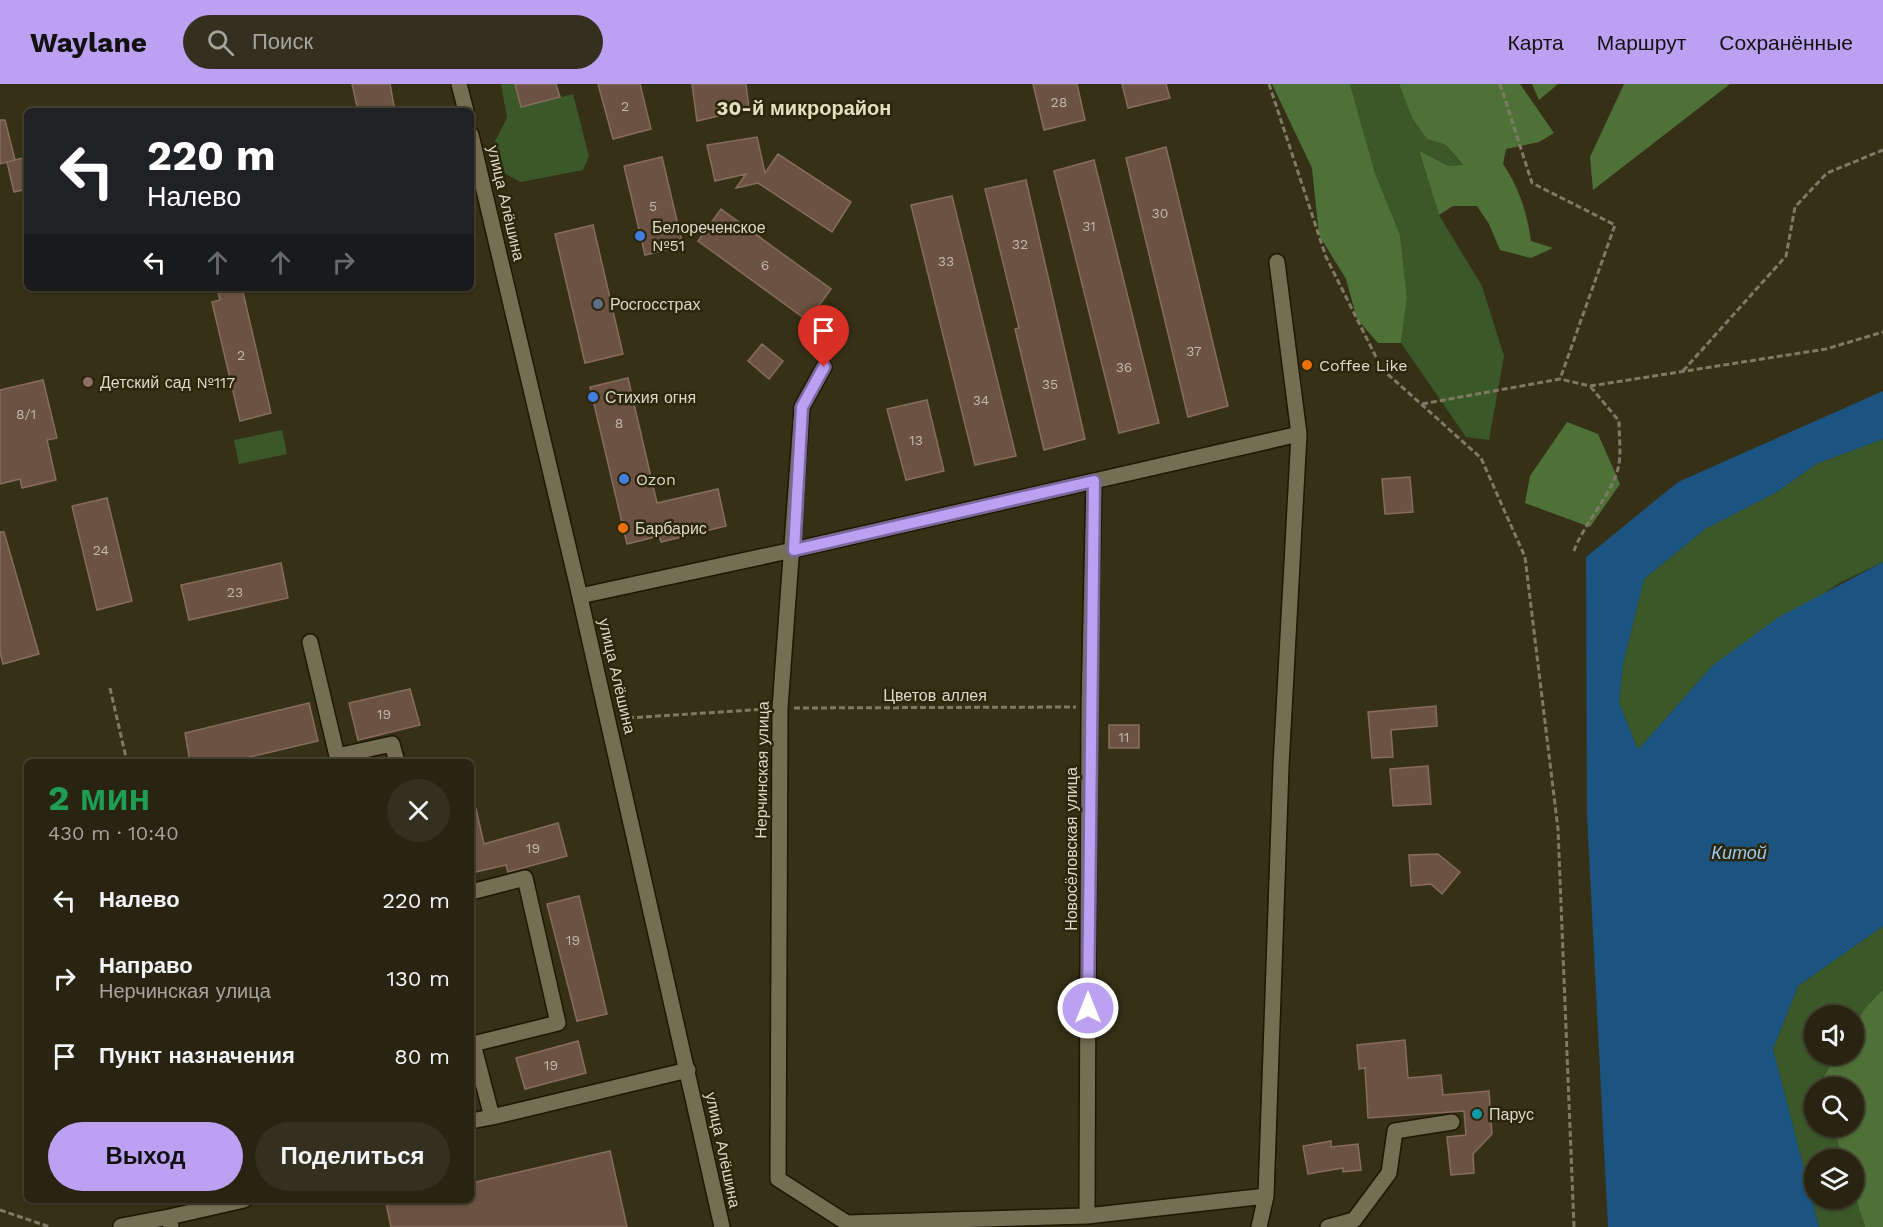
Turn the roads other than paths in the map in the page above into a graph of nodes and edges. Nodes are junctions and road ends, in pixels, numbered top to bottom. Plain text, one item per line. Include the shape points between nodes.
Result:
1 (459, 84) edge
2 (465, 108) edge
3 (474, 148) edge
4 (1277, 262) dead end
5 (824, 367) dead end
6 (1299, 434) junction
7 (1094, 481) junction
8 (794, 550) junction
9 (580, 596) junction
10 (310, 642) dead end
11 (396, 759) edge
12 (474, 891) edge
13 (474, 1044) edge
14 (474, 1044) edge
15 (688, 1070) junction
16 (492, 1117) junction
17 (474, 1120) edge
18 (1452, 1122) dead end
19 (1266, 1196) junction
20 (234, 1203) edge
21 (1087, 1216) junction
22 (170, 1222) edge
23 (121, 1226) edge
24 (722, 1227) edge
25 (1259, 1227) edge
26 (1328, 1227) edge

1 - 2 street
3 - 9 street, улица Алёшина
4 - 6 street
5 - 8 street, Нерчинская улица via 802,407
6 - 7 street
6 - 19 street via 1281,766
7 - 8 street
7 - 21 street, Новосёловская улица
8 - 9 street
8 - 21 street, Нерчинская улица via 780,708 778,1179 847,1223
9 - 15 street, улица Алёшина
10 - 11 street via 336,756 392,744
12 - 14 street via 525,878 558,1023
13 - 16 street
15 - 16 street
15 - 24 street, улица Алёшина
16 - 17 street
18 - 26 street via 1395,1131 1389,1173 1354,1220
19 - 21 street
19 - 25 street
20 - 22 street
22 - 23 street

